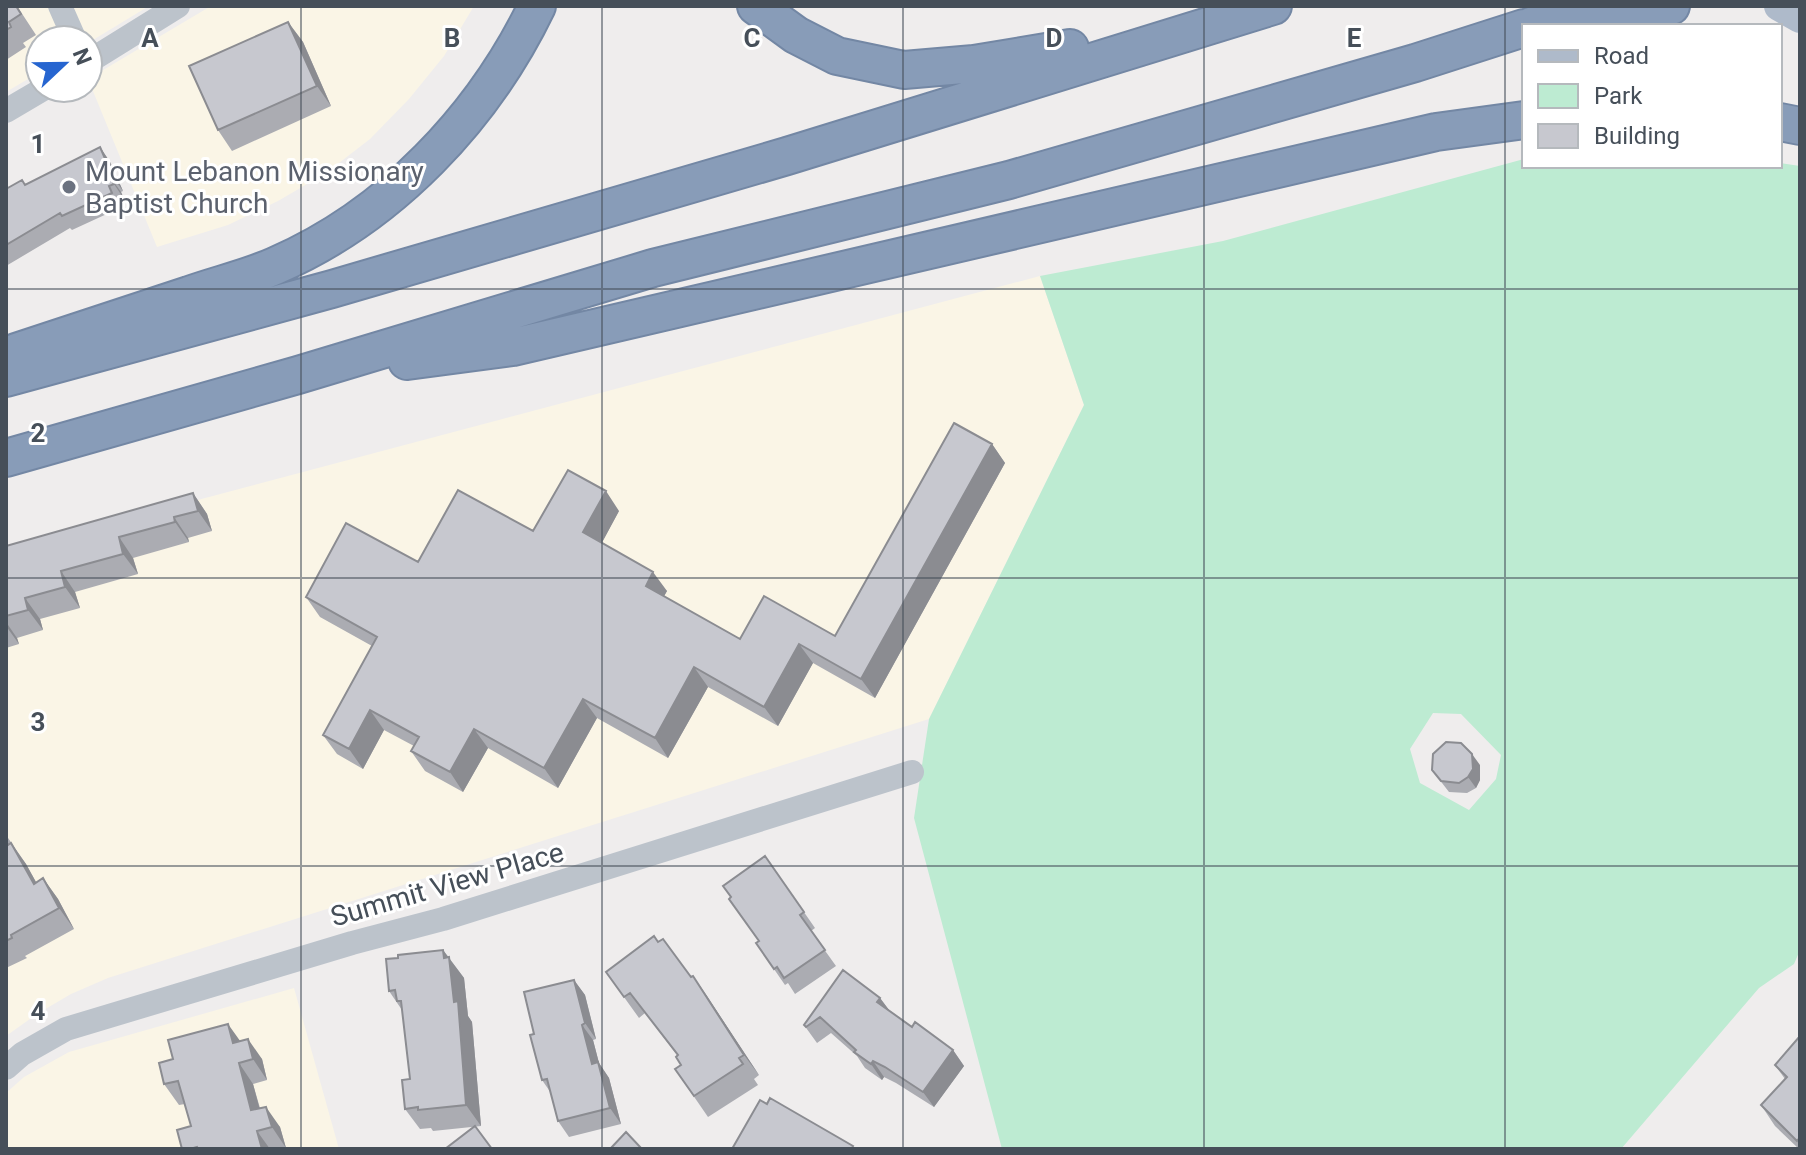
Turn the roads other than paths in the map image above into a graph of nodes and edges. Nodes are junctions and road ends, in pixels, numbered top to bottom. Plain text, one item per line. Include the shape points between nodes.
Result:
1 (178, 6) edge
2 (537, 6) edge
3 (756, 6) edge
4 (1273, 6) edge
5 (1594, 6) edge
6 (1671, 6) edge
7 (1779, 6) edge
8 (1800, 18) edge
9 (1537, 24) edge
10 (1592, 24) edge
11 (1202, 26) junction
12 (1522, 29) edge
13 (1522, 39) edge
14 (104, 52) edge
15 (1415, 63) junction
16 (24, 100) edge
17 (6, 111) edge
18 (1522, 120) edge
19 (6, 355) edge
20 (298, 375) junction
21 (6, 378) edge
22 (6, 458) edge
23 (912, 772) dead end
24 (6, 1068) edge

1 - 14 street
2 - 19 highway via 475,108 421,169 345,229 275,266
3 - 11 highway via 837,56 904,70 974,64
4 - 11 highway
5 - 9 highway
6 - 10 highway
7 - 8 main road
11 - 21 highway via 787,156
12 - 15 highway
13 - 15 highway
15 - 20 highway via 1009,180 653,268
16 - 17 street
18 - 20 highway via 1436,132 513,347
20 - 22 highway
23 - 24 street, Summit View Place via 443,919 66,1029

